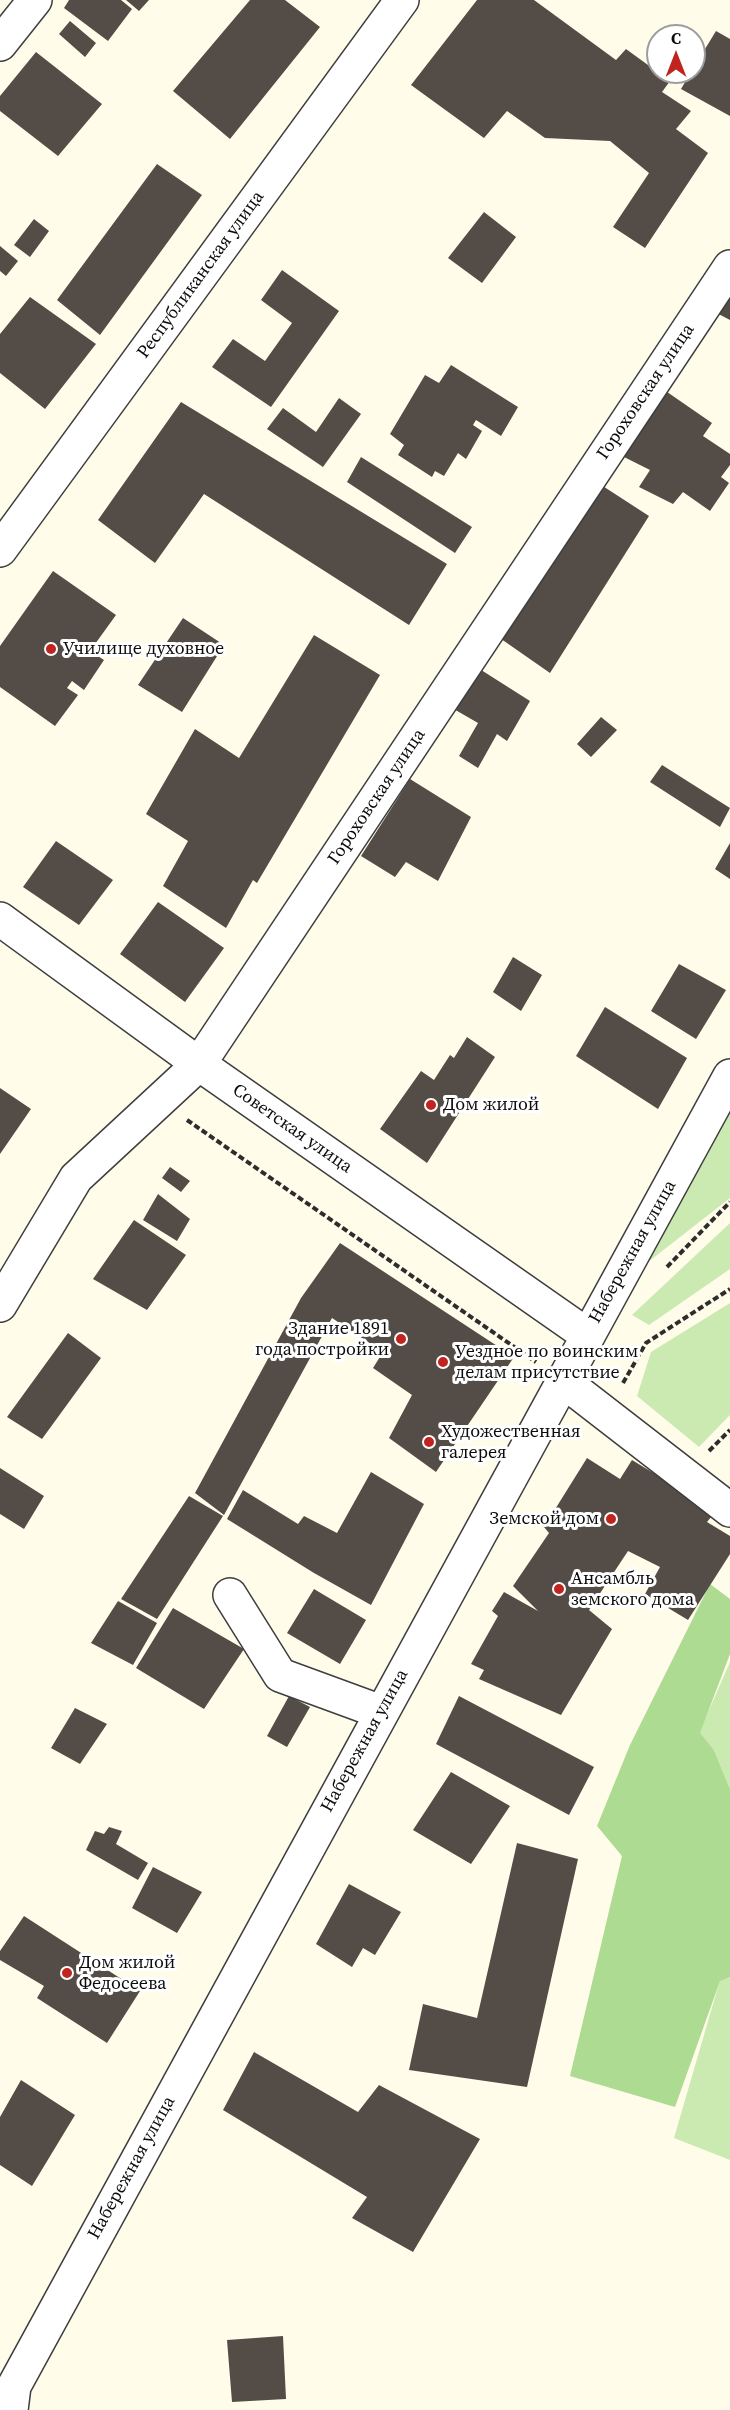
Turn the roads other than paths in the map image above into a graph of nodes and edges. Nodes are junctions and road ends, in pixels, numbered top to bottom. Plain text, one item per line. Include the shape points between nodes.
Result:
1 (35, 0) edge
2 (402, 0) edge
3 (0, 44) edge
4 (730, 267) edge
5 (0, 550) edge
6 (0, 919) edge
7 (199, 1064) junction
8 (730, 1076) edge
9 (0, 1305) edge
10 (587, 1335) junction
11 (562, 1380) junction
12 (730, 1510) edge
13 (230, 1595) dead end
14 (381, 1712) junction
15 (8, 2391) edge

1 - 3 street
2 - 5 street, Республиканская улица
4 - 7 street, Гороховская улица
6 - 7 street, Советская улица
7 - 9 street, Гороховская улица via 76,1178
7 - 10 street, Советская улица
8 - 10 street, Набережная улица
10 - 11 street, Набережная улица
11 - 12 street
11 - 14 street, Набережная улица
13 - 14 street via 280,1675
14 - 15 street, Набережная улица

